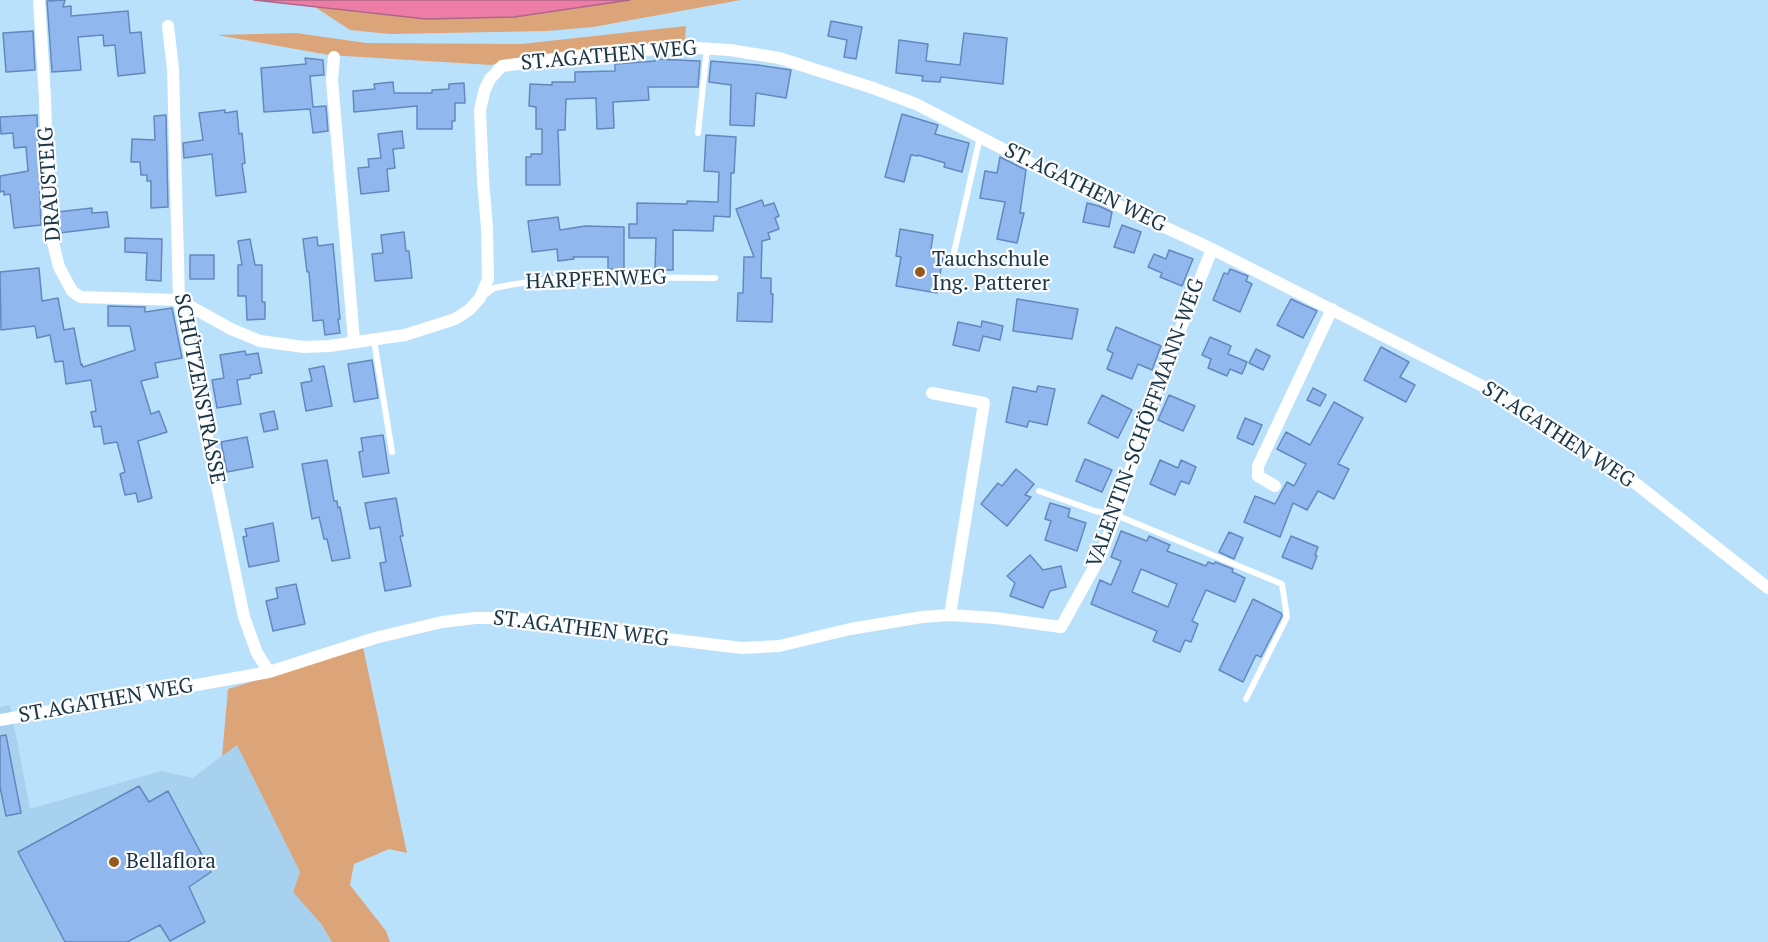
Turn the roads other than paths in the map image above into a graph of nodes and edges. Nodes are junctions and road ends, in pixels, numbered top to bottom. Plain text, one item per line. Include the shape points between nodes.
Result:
1 (39, 0) edge
2 (168, 26) dead end
3 (707, 47) junction
4 (334, 57) dead end
5 (698, 134) dead end
6 (980, 137) junction
7 (1212, 249) junction
8 (953, 256) dead end
9 (715, 278) dead end
10 (480, 298) junction
11 (179, 300) junction
12 (1332, 309) junction
13 (374, 339) junction
14 (354, 341) junction
15 (932, 393) dead end
16 (392, 452) dead end
17 (1275, 486) dead end
18 (1039, 491) dead end
19 (1116, 515) junction
20 (1768, 588) edge
21 (950, 615) junction
22 (1061, 627) joint
23 (269, 672) junction
24 (1246, 699) dead end
25 (0, 720) edge

1 - 11 street, DRAUSTEIG via 49,226 59,267 72,291 80,297
2 - 11 street, SCHÜTZENSTRASSE
3 - 5 lane
3 - 6 street, ST.AGATHEN WEG via 779,58 870,87 916,104
3 - 10 street, ST.AGATHEN WEG via 592,54 501,66 485,89 480,110 489,257 488,279
4 - 14 street via 332,81
6 - 7 street, ST.AGATHEN WEG
6 - 8 lane
7 - 12 street, ST.AGATHEN WEG
7 - 19 street, VALENTIN-SCHÖFFMANN-WEG via 1152,400
9 - 10 lane, HARPFENWEG via 569,277 494,288
10 - 13 street via 455,319 405,335
11 - 14 street via 260,341 304,347
11 - 23 street, SCHÜTZENSTRASSE via 244,617 257,653
12 - 17 street via 1258,466 1258,476
12 - 20 street, ST.AGATHEN WEG via 1508,399 1552,427 1625,475
13 - 14 street
13 - 16 lane
15 - 21 street via 984,403
18 - 19 lane
19 - 22 street, VALENTIN-SCHÖFFMANN-WEG via 1101,555
19 - 24 lane via 1282,584 1287,617
21 - 22 street, ST.AGATHEN WEG
21 - 23 street, ST.AGATHEN WEG via 850,629 779,646 742,648 568,624 475,618 375,638
23 - 25 street, ST.AGATHEN WEG

